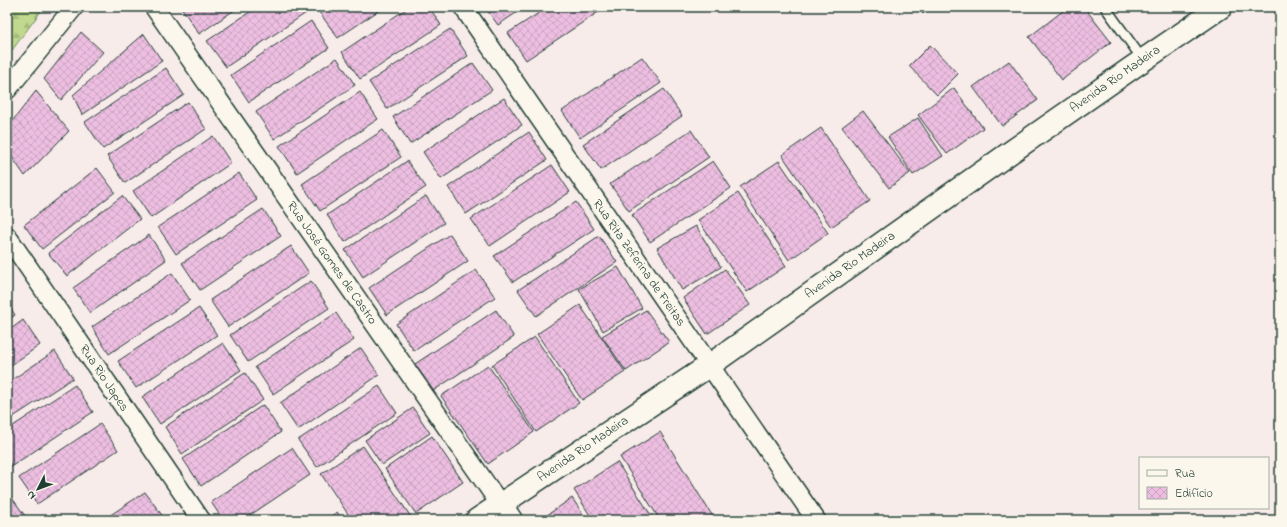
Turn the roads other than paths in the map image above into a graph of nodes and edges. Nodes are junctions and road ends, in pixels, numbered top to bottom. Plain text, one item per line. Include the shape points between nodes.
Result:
1 (74, 7) edge
2 (154, 7) edge
3 (463, 7) edge
4 (1105, 7) edge
5 (1221, 7) edge
6 (1143, 60) junction
7 (7, 90) edge
8 (7, 236) edge
9 (710, 365) junction
10 (505, 512) edge
11 (201, 520) edge
12 (477, 520) edge
13 (816, 520) edge

1 - 7 street
2 - 10 street, Rua José Gomes de Castro
3 - 9 street, Rua Rita Zeferina de Freitas
4 - 6 lane
5 - 6 main road, Avenida Rio Madeira
6 - 9 main road, Avenida Rio Madeira
8 - 11 street, Rua Rio Japes
9 - 10 main road, Avenida Rio Madeira
9 - 13 street, Rua Rita Zeferina de Freitas
10 - 12 main road, Avenida Rio Madeira

